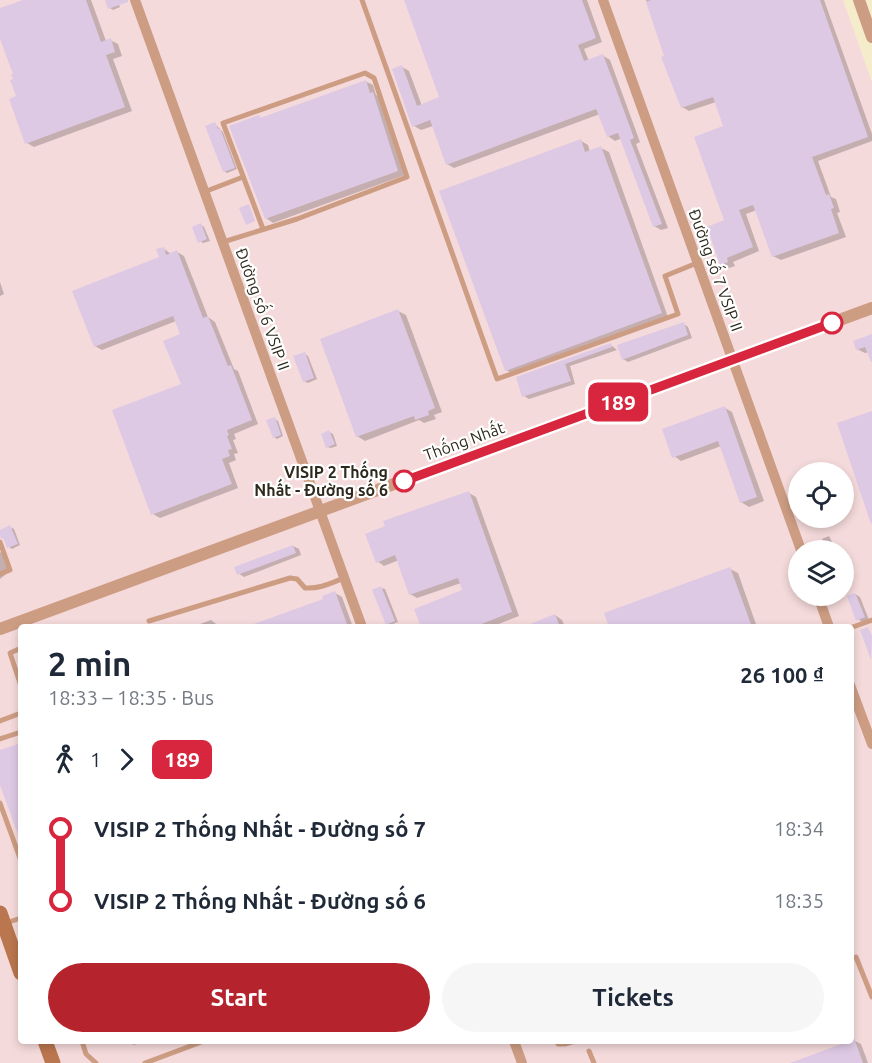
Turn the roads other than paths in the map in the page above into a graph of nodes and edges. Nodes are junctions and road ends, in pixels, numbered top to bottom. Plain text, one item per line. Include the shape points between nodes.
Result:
1 (135, 0) edge
2 (362, 0) edge
3 (603, 0) edge
4 (858, 0) edge
5 (872, 37) edge
6 (243, 177) junction
7 (204, 192) junction
8 (263, 229) junction
9 (223, 242) junction
10 (697, 263) junction
11 (872, 308) edge
12 (731, 360) junction
13 (320, 512) junction
14 (797, 540) edge
15 (0, 542) edge
16 (0, 574) edge
17 (344, 578) junction
18 (822, 606) edge
19 (872, 620) edge
20 (148, 621) dead end
21 (361, 624) edge
22 (828, 624) edge
23 (854, 627) edge
24 (0, 629) edge
25 (18, 649) edge
26 (18, 677) edge
27 (854, 696) edge
28 (18, 714) edge
29 (0, 721) edge
30 (18, 733) edge
31 (0, 739) edge
32 (872, 744) edge
33 (0, 803) edge
34 (18, 853) edge
35 (2, 918) edge
36 (18, 918) edge
37 (856, 957) dead end
38 (18, 964) edge
39 (872, 997) edge
40 (46, 1044) edge
41 (83, 1044) edge
42 (196, 1044) edge
43 (515, 1044) edge
44 (589, 1051) dead end
45 (52, 1063) edge
46 (96, 1063) edge
47 (145, 1063) edge
48 (522, 1063) edge
49 (594, 1063) edge

1 - 7 street, Đường số 6 VSIP II
2 - 10 lane via 497,379 678,314 665,276
3 - 10 street, Đường số 7 VSIP II
4 - 5 street
6 - 7 lane
6 - 8 lane
6 - 8 lane via 223,123 365,73 374,78 407,177
7 - 9 street, Đường số 6 VSIP II
8 - 9 lane
9 - 13 street, Đường số 6 VSIP II
10 - 12 street, Đường số 7 VSIP II
11 - 12 street, Thống Nhất
12 - 13 street, Thống Nhất
12 - 14 street, Đường số 7 VSIP II
13 - 17 street, Đường số 6 VSIP II
13 - 24 street, Thống Nhất
15 - 16 lane via 10,570
17 - 20 lane via 312,589 290,578
17 - 21 street, Đường số 6 VSIP II
18 - 22 street
19 - 23 lane
25 - 26 lane via 10,652
27 - 32 street
28 - 29 lane
30 - 31 lane
33 - 34 lane
35 - 36 lane
35 - 38 main road
37 - 39 lane
40 - 45 main road
41 - 46 lane via 86,1054
42 - 47 lane
43 - 48 street
44 - 49 lane

